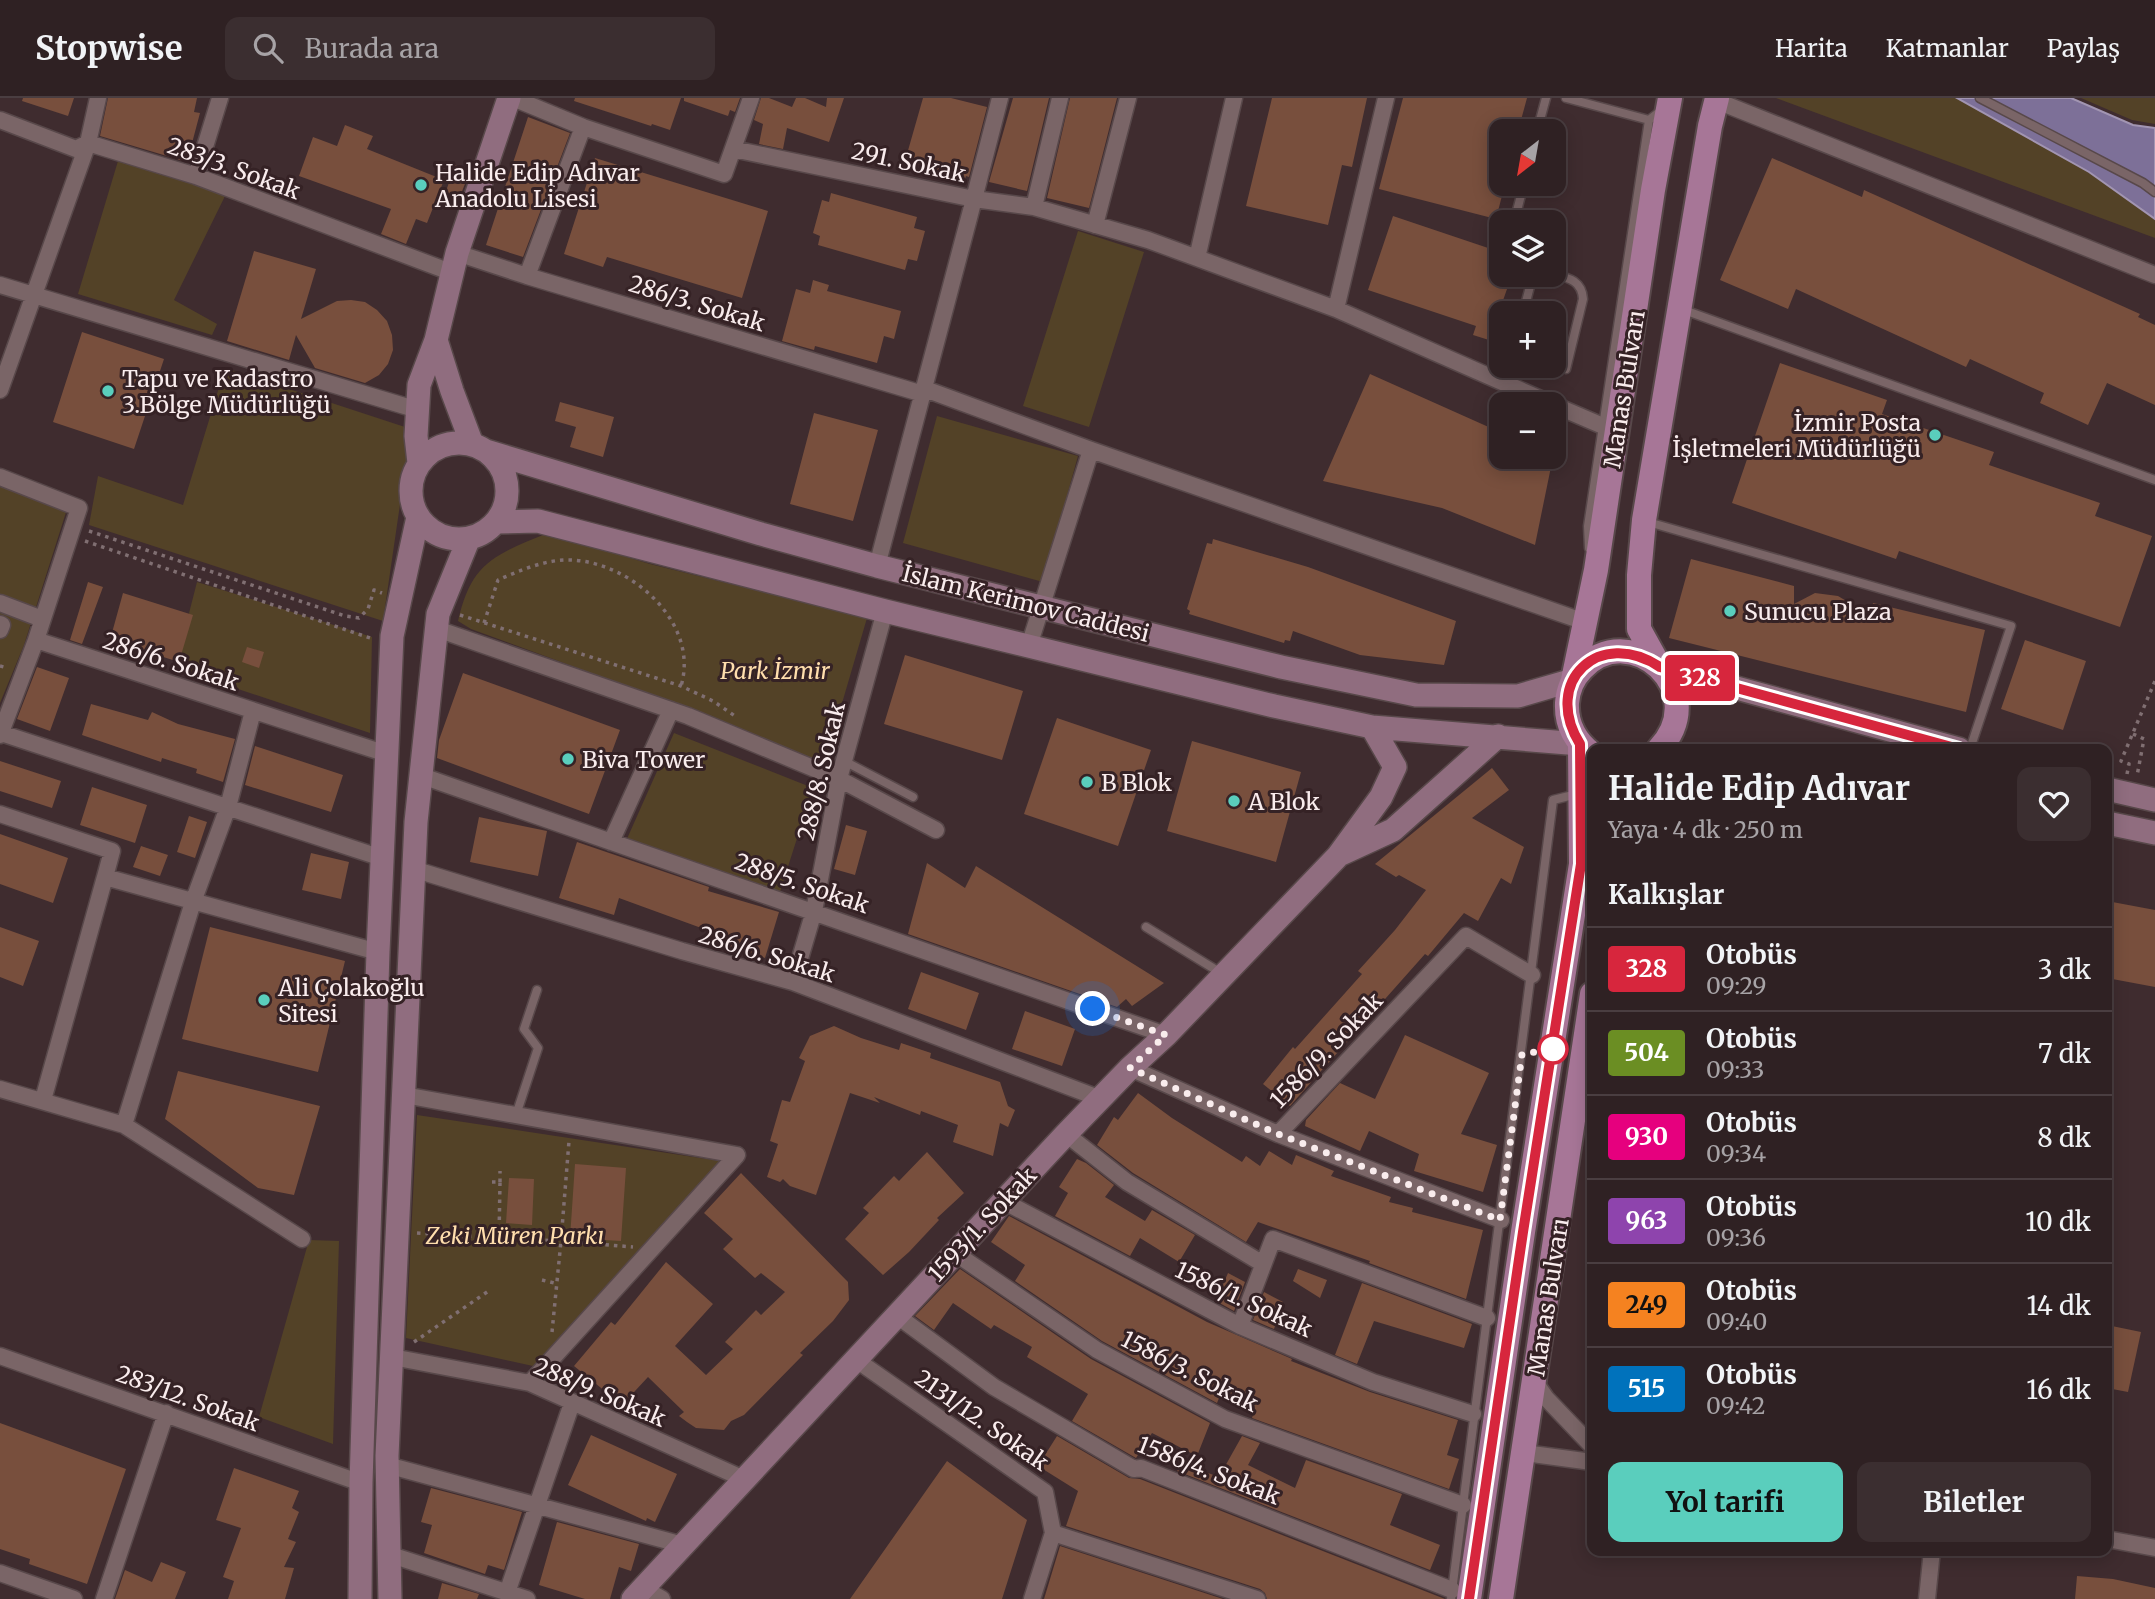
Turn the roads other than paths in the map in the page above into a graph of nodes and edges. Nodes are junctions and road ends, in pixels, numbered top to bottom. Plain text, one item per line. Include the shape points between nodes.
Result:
1 (98, 98) edge
2 (220, 98) edge
3 (511, 98) edge
4 (751, 98) edge
5 (1000, 98) edge
6 (1060, 98) edge
7 (1128, 98) edge
8 (1234, 98) edge
9 (1386, 98) edge
10 (1546, 98) edge
11 (1566, 98) edge
12 (1980, 98) edge
13 (1717, 99) edge
14 (1665, 100) edge
15 (1540, 119) edge
16 (0, 120) edge
17 (1649, 120) junction
18 (583, 127) junction
19 (88, 143) junction
20 (733, 149) junction
21 (196, 176) junction
22 (2155, 192) edge
23 (974, 199) junction
24 (1034, 207) junction
25 (1095, 225) junction
26 (1197, 258) junction
27 (455, 263) junction
28 (2155, 275) edge
29 (527, 276) junction
30 (1566, 278) edge
31 (0, 285) edge
32 (33, 296) junction
33 (1336, 309) junction
34 (1681, 309) junction
35 (436, 340) junction
36 (1566, 369) dead end
37 (0, 390) edge
38 (924, 392) junction
39 (1524, 392) edge
40 (418, 410) junction
41 (1566, 410) edge
42 (1603, 426) junction
43 (479, 448) junction
44 (1091, 450) junction
45 (419, 463) junction
46 (0, 477) edge
47 (2155, 480) edge
48 (418, 517) junction
49 (1643, 520) junction
50 (496, 522) junction
51 (469, 538) junction
52 (877, 566) junction
53 (1596, 570) junction
54 (0, 603) edge
55 (1041, 607) junction
56 (885, 611) junction
57 (42, 619) junction
58 (1586, 622) junction
59 (0, 624) edge
60 (437, 629) junction
61 (0, 630) edge
62 (36, 640) junction
63 (1029, 646) junction
64 (1660, 667) junction
65 (1573, 680) junction
66 (671, 710) junction
67 (253, 711) junction
68 (1372, 727) junction
69 (0, 734) edge
70 (1498, 736) junction
71 (1662, 744) edge
72 (1941, 744) edge
73 (1972, 744) edge
74 (1586, 749) edge
75 (387, 754) junction
76 (844, 761) junction
77 (422, 776) junction
78 (839, 779) junction
79 (1581, 793) junction
80 (913, 797) dead end
81 (228, 807) junction
82 (0, 814) edge
83 (2112, 824) edge
84 (936, 830) dead end
85 (2155, 833) edge
86 (611, 842) junction
87 (1338, 856) junction
88 (382, 858) junction
89 (413, 869) junction
90 (105, 877) junction
91 (193, 902) junction
92 (814, 911) junction
93 (1146, 927) dead end
94 (378, 952) junction
95 (1223, 975) junction
96 (1532, 975) junction
97 (793, 982) junction
98 (537, 990) dead end
99 (1587, 1028) edge
100 (1166, 1035) junction
101 (1130, 1068) junction
102 (0, 1089) edge
103 (404, 1095) junction
104 (1101, 1099) junction
105 (43, 1100) junction
106 (516, 1115) junction
107 (124, 1125) junction
108 (1278, 1134) junction
109 (1066, 1135) junction
110 (1005, 1202) junction
111 (1500, 1220) junction
112 (302, 1239) dead end
113 (955, 1253) junction
114 (1263, 1264) junction
115 (896, 1315) junction
116 (1487, 1318) junction
117 (1240, 1326) junction
118 (0, 1356) edge
119 (391, 1357) junction
120 (855, 1359) junction
121 (1535, 1382) junction
122 (530, 1383) junction
123 (572, 1403) junction
124 (166, 1413) junction
125 (1473, 1414) junction
126 (1587, 1441) edge
127 (1524, 1453) junction
128 (1587, 1461) edge
129 (387, 1465) junction
130 (744, 1479) junction
131 (361, 1483) junction
132 (1463, 1505) junction
133 (537, 1506) junction
134 (1053, 1533) junction
135 (2112, 1540) edge
136 (683, 1545) junction
137 (2155, 1548) edge
138 (388, 1554) junction
139 (1931, 1556) edge
140 (0, 1573) edge
141 (1205, 1583) junction
142 (507, 1592) junction
143 (646, 1595) edge
144 (1457, 1596) edge
145 (74, 1599) edge
146 (104, 1599) edge
147 (360, 1599) edge
148 (390, 1599) edge
149 (527, 1599) edge
150 (1032, 1599) edge
151 (1200, 1599) edge
152 (1256, 1599) edge
153 (1501, 1599) edge
154 (1927, 1599) edge

1 - 19 street
2 - 21 street
3 - 18 street
3 - 27 main road
4 - 20 street
5 - 23 street, 291. Sokak
6 - 24 street
7 - 25 street
8 - 26 street
9 - 33 street
10 - 15 lane
11 - 17 lane
12 - 22 lane
13 - 28 street
13 - 34 main road, Manas Bulvarı
14 - 17 lane
14 - 53 main road, Manas Bulvarı
16 - 19 street, 283/3. Sokak via 76,149
17 - 42 lane
18 - 20 street via 724,174
18 - 29 street
19 - 21 street, 283/3. Sokak
19 - 32 street
20 - 23 street, 291. Sokak
21 - 27 street, 283/3. Sokak
23 - 24 street
23 - 38 street
24 - 25 street
25 - 26 street
26 - 33 street
27 - 29 street, 286/3. Sokak
27 - 35 main road
29 - 38 street, 286/3. Sokak
30 - 36 lane via 1576,282 1583,299
31 - 32 street
32 - 37 street
32 - 40 street
33 - 39 street
34 - 47 lane
34 - 49 main road, Manas Bulvarı
35 - 40 main road via 419,384
35 - 43 main road via 452,391
38 - 44 street, 286/3. Sokak
38 - 52 street
40 - 45 main road
41 - 42 street
42 - 53 lane via 1588,526 1588,547
43 - 45 main road via 457,442 443,445
43 - 50 main road via 498,462 505,476 504,508
43 - 52 main road, İslam Kerimov Caddesi
44 - 55 street
44 - 58 street, 286/3. Sokak
45 - 48 main road via 411,480 411,499
46 - 57 street via 79,509
48 - 51 main road via 440,536
48 - 75 main road via 391,645
49 - 64 main road, Manas Bulvarı via 1639,629
49 - 73 lane via 2011,626
50 - 51 main road
50 - 56 main road, İslam Kerimov Caddesi via 538,521
51 - 60 main road via 438,614
52 - 55 main road, İslam Kerimov Caddesi
53 - 58 main road, Manas Bulvarı
54 - 57 street
55 - 63 street
55 - 65 main road, İslam Kerimov Caddesi via 1281,667 1416,695 1518,696
56 - 63 main road, İslam Kerimov Caddesi
56 - 76 street, 288/8. Sokak
57 - 62 street
58 - 65 main road, Manas Bulvarı
59 - 61 street
60 - 66 street
60 - 77 main road
62 - 67 street, 286/6. Sokak
62 - 69 street
63 - 68 main road, İslam Kerimov Caddesi
64 - 65 main road via 1629,652 1613,653 1597,657
64 - 71 main road, Manas Bulvarı via 1669,678 1678,709
64 - 72 main road
65 - 74 main road, Manas Bulvarı via 1567,713 1571,729
66 - 78 street
66 - 86 street
67 - 75 street, 286/6. Sokak
67 - 81 street
68 - 70 main road, İslam Kerimov Caddesi
68 - 87 main road, 1593/1. Sokak via 1395,767 1381,797
69 - 81 street
70 - 74 main road, İslam Kerimov Caddesi
70 - 87 main road, 1593/1. Sokak via 1393,830
74 - 79 main road, Manas Bulvarı
75 - 88 main road
76 - 78 street, 288/8. Sokak
76 - 80 lane
77 - 86 street, 288/5. Sokak
77 - 89 main road
78 - 84 street
78 - 92 street, 288/8. Sokak
79 - 96 lane via 1553,800
79 - 144 main road, Manas Bulvarı via 1581,864 1523,1232
81 - 88 street
81 - 91 street
82 - 90 street via 112,851
83 - 85 main road
86 - 92 street, 288/5. Sokak
87 - 95 main road, 1593/1. Sokak
88 - 89 main road
88 - 94 main road
89 - 97 street, 286/6. Sokak
89 - 103 main road
90 - 91 street
90 - 105 street
91 - 94 street
91 - 107 street
92 - 97 street, 288/8. Sokak
92 - 100 street, 288/5. Sokak
93 - 95 lane
94 - 131 main road
95 - 100 main road, 1593/1. Sokak
96 - 108 street, 1586/9. Sokak via 1465,936
96 - 111 lane
97 - 104 street, 286/6. Sokak
98 - 106 lane via 524,1029 538,1048
99 - 121 main road, Manas Bulvarı
100 - 101 main road, 1593/1. Sokak
101 - 104 main road, 1593/1. Sokak
101 - 108 street, 1586/9. Sokak
102 - 105 street
103 - 106 street
103 - 119 main road
104 - 109 main road, 1593/1. Sokak
105 - 107 street
106 - 122 street via 737,1155
107 - 112 street
108 - 111 street
109 - 110 main road, 1593/1. Sokak
109 - 114 street via 1127,1182
110 - 113 main road, 1593/1. Sokak
110 - 117 street, 1586/1. Sokak
111 - 116 lane
113 - 115 main road, 1593/1. Sokak
113 - 132 street, 1586/3. Sokak via 1097,1350 1225,1419
114 - 116 street via 1273,1239
114 - 117 street
115 - 120 main road, 1593/1. Sokak
115 - 144 street, 1586/4. Sokak via 994,1387 1134,1469
116 - 125 lane
117 - 125 street, 1586/1. Sokak via 1373,1382
118 - 124 street, 283/12. Sokak
119 - 122 street, 288/9. Sokak
119 - 129 main road
120 - 130 main road, 1593/1. Sokak
120 - 134 street, 2131/12. Sokak via 1045,1492
121 - 126 street
121 - 127 main road, Manas Bulvarı
122 - 123 street, 288/9. Sokak
123 - 130 street, 288/9. Sokak
123 - 133 street
124 - 131 street, 283/12. Sokak
124 - 146 street
125 - 132 lane
127 - 128 street
127 - 153 main road, Manas Bulvarı
129 - 133 street
129 - 138 main road
130 - 136 main road, 1593/1. Sokak
131 - 147 main road
132 - 144 lane
133 - 136 street
133 - 142 street
134 - 141 street
134 - 150 street
135 - 137 street
136 - 143 main road, 1593/1. Sokak
138 - 142 street
138 - 148 main road
139 - 154 street
140 - 145 street
141 - 151 street
141 - 152 street
142 - 149 street

